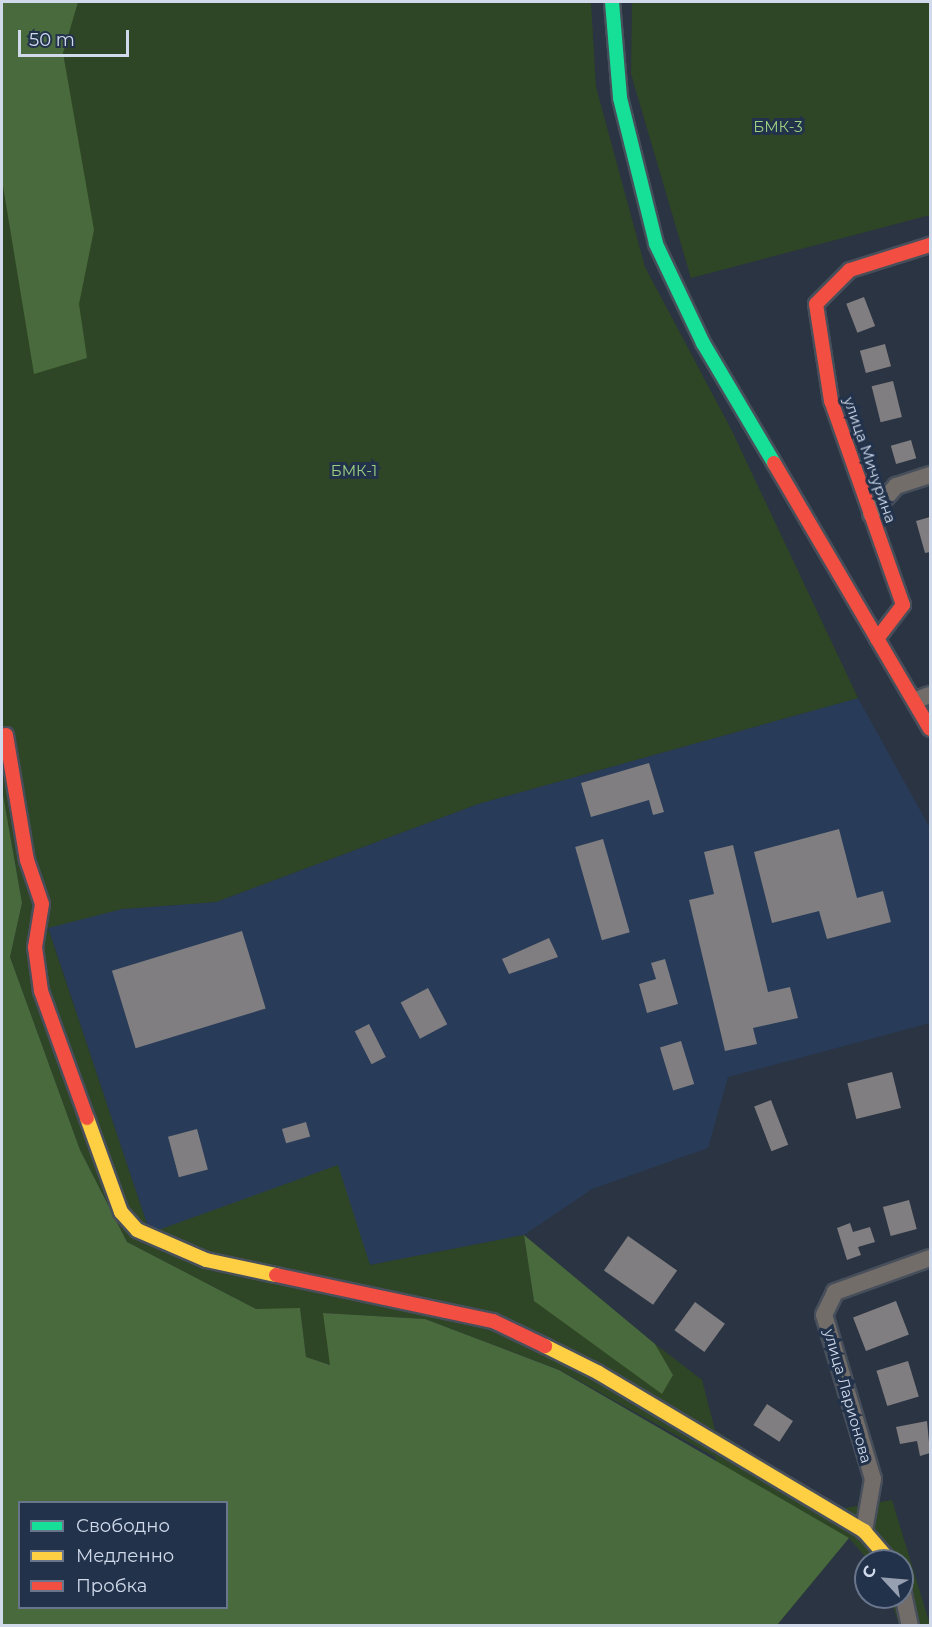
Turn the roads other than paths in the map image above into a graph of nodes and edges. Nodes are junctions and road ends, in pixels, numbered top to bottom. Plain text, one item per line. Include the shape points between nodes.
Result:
1 (612, 2) edge
2 (930, 245) edge
3 (930, 475) edge
4 (871, 514) junction
5 (877, 639) junction
6 (923, 698) edge
7 (930, 729) edge
8 (6, 735) dead end
9 (930, 1258) edge
10 (864, 1531) junction
11 (880, 1549) edge
12 (906, 1609) edge
13 (910, 1626) edge

1 - 5 street via 620,98 656,244 703,343
2 - 4 street, улица Мичурина via 850,270 816,304 831,401
3 - 4 street via 896,486
4 - 5 street, улица Мичурина via 903,605
5 - 6 street
6 - 7 street
8 - 10 street via 16,773 27,860 42,904 35,947 41,991 121,1212 137,1230 206,1260 493,1321 599,1373
9 - 10 street, улица Ларионова via 835,1292 824,1315 873,1479
10 - 11 street
12 - 13 street

